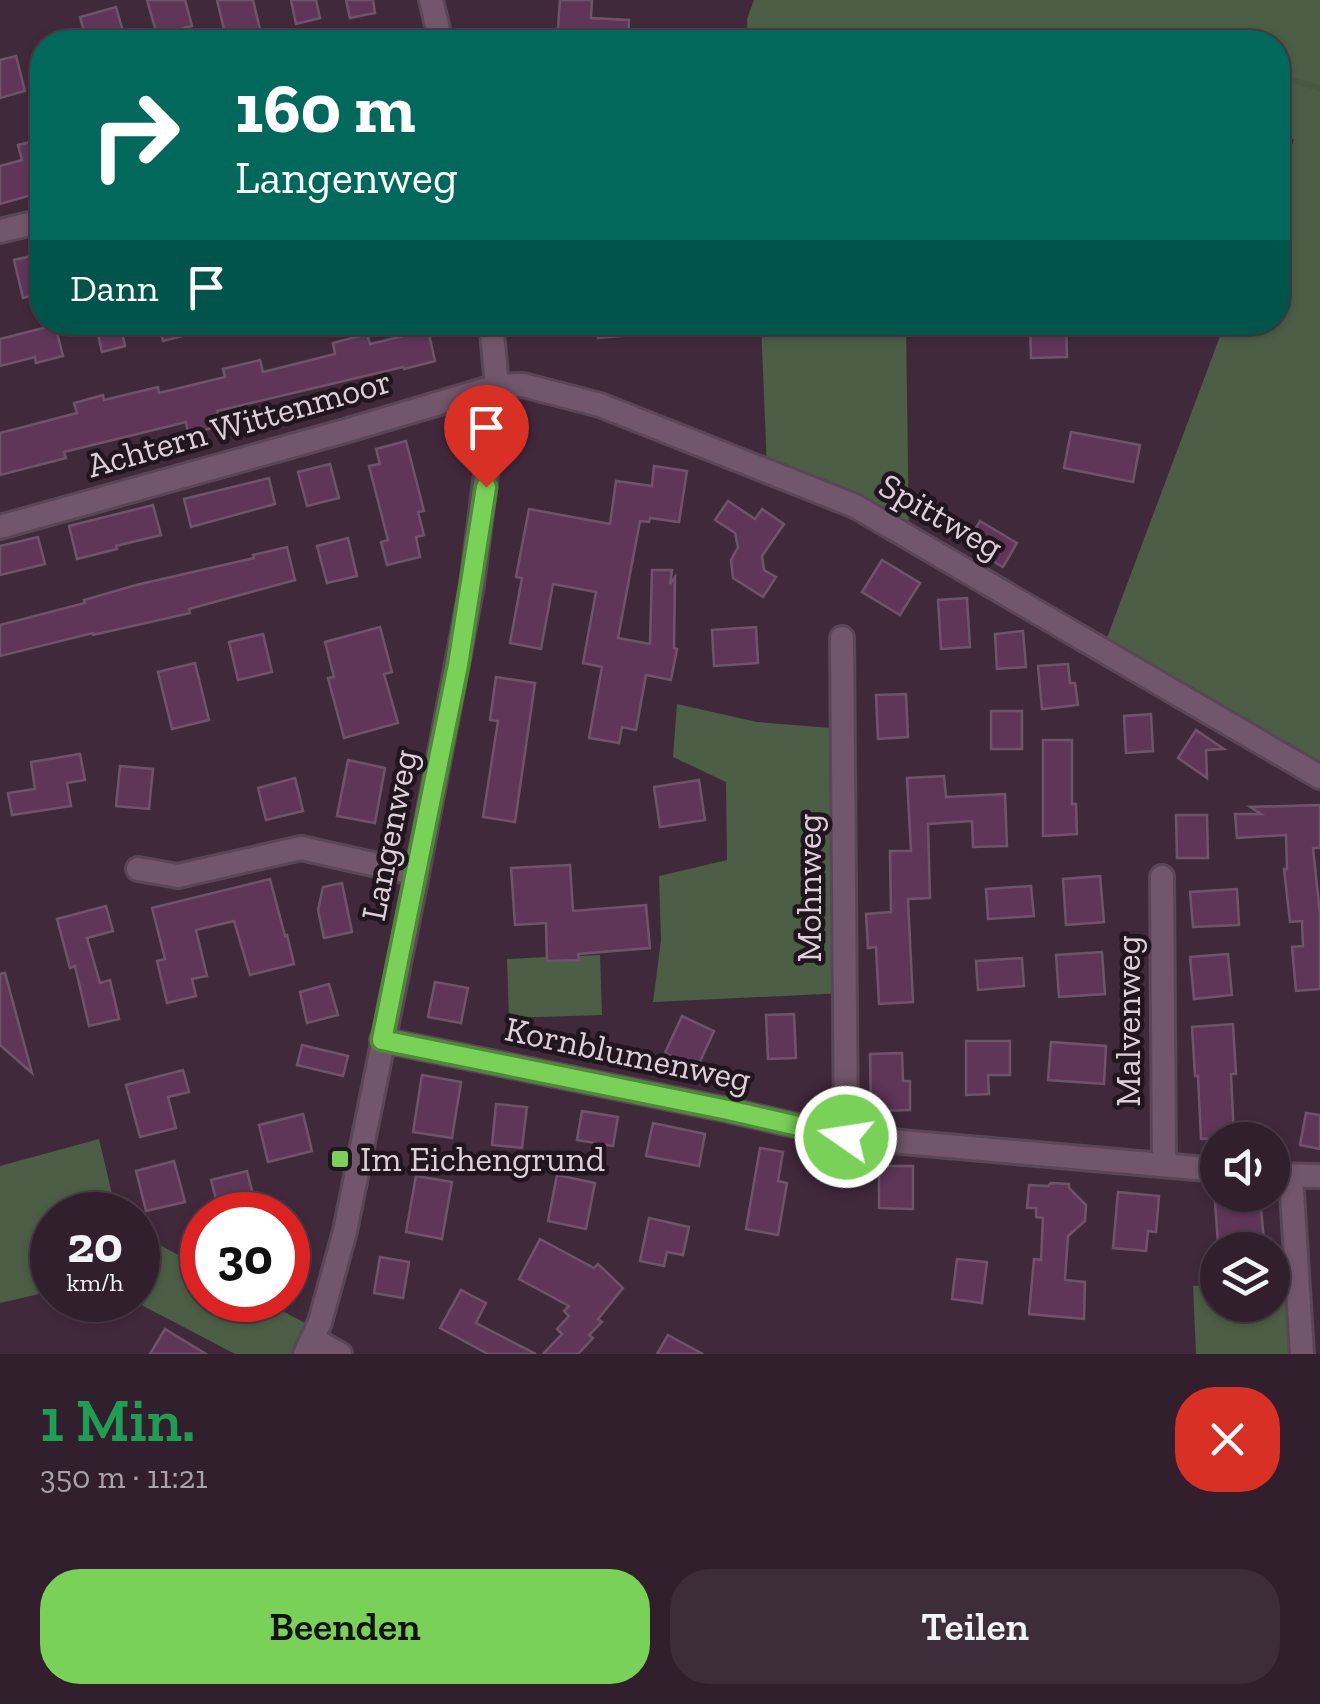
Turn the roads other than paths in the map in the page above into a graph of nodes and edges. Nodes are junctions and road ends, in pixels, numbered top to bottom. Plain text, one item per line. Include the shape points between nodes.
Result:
1 (431, 0) edge
2 (438, 30) edge
3 (30, 224) edge
4 (0, 231) edge
5 (492, 335) edge
6 (497, 386) junction
7 (0, 527) edge
8 (842, 638) dead end
9 (1320, 777) edge
10 (138, 869) dead end
11 (417, 874) junction
12 (1162, 877) dead end
13 (382, 1040) junction
14 (846, 1137) junction
15 (1164, 1165) junction
16 (1200, 1168) edge
17 (1290, 1176) edge
18 (1320, 1176) edge
19 (1286, 1212) edge
20 (309, 1347) edge
21 (340, 1354) edge
22 (1302, 1354) edge

1 - 2 street
3 - 4 street
5 - 6 street, Langenweg
6 - 7 street, Achtern Wittenmoor
6 - 9 street, Spittweg via 523,385 600,405 855,506
6 - 11 street, Langenweg via 472,585
8 - 14 street, Mohnweg
10 - 11 street via 178,876 301,848
11 - 13 street, Langenweg
12 - 15 street, Malvenweg
13 - 14 street, Kornblumenweg
13 - 20 street, Langenweg via 345,1231
14 - 15 street, Kornblumenweg
15 - 16 street, Kornblumenweg
17 - 18 street
19 - 22 street
20 - 21 street

